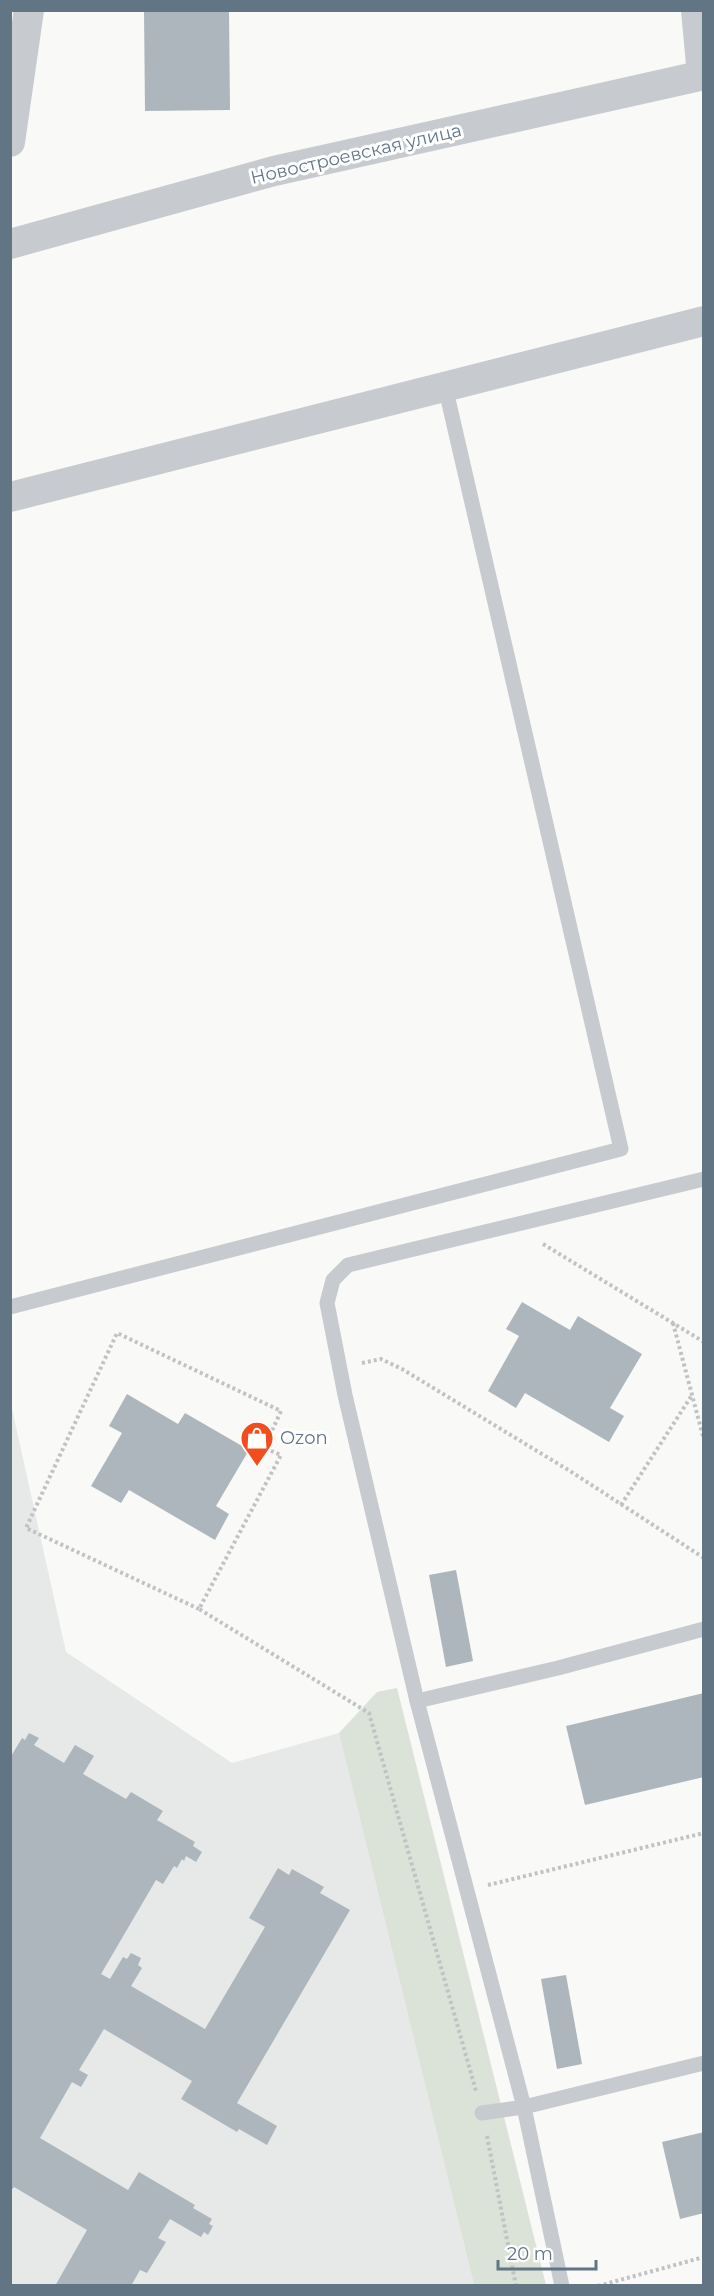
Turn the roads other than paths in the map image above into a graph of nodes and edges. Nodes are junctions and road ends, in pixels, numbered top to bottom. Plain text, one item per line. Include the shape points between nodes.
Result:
1 (29, 10) edge
2 (696, 10) edge
3 (703, 75) edge
4 (10, 142) edge
5 (10, 244) edge
6 (704, 321) edge
7 (445, 386) junction
8 (10, 496) edge
9 (704, 1179) edge
10 (10, 1307) edge
11 (704, 1629) edge
12 (417, 1701) junction
13 (704, 2063) edge
14 (524, 2107) junction
15 (482, 2113) road end
16 (562, 2286) edge

1 - 4 street
2 - 3 street
3 - 5 street, Новостроевская улица via 273,171
6 - 7 street
7 - 8 street
7 - 10 lane via 621,1149
9 - 12 lane via 348,1265 333,1280 327,1303
11 - 12 lane
12 - 14 lane
13 - 14 lane
14 - 15 lane
14 - 16 lane

